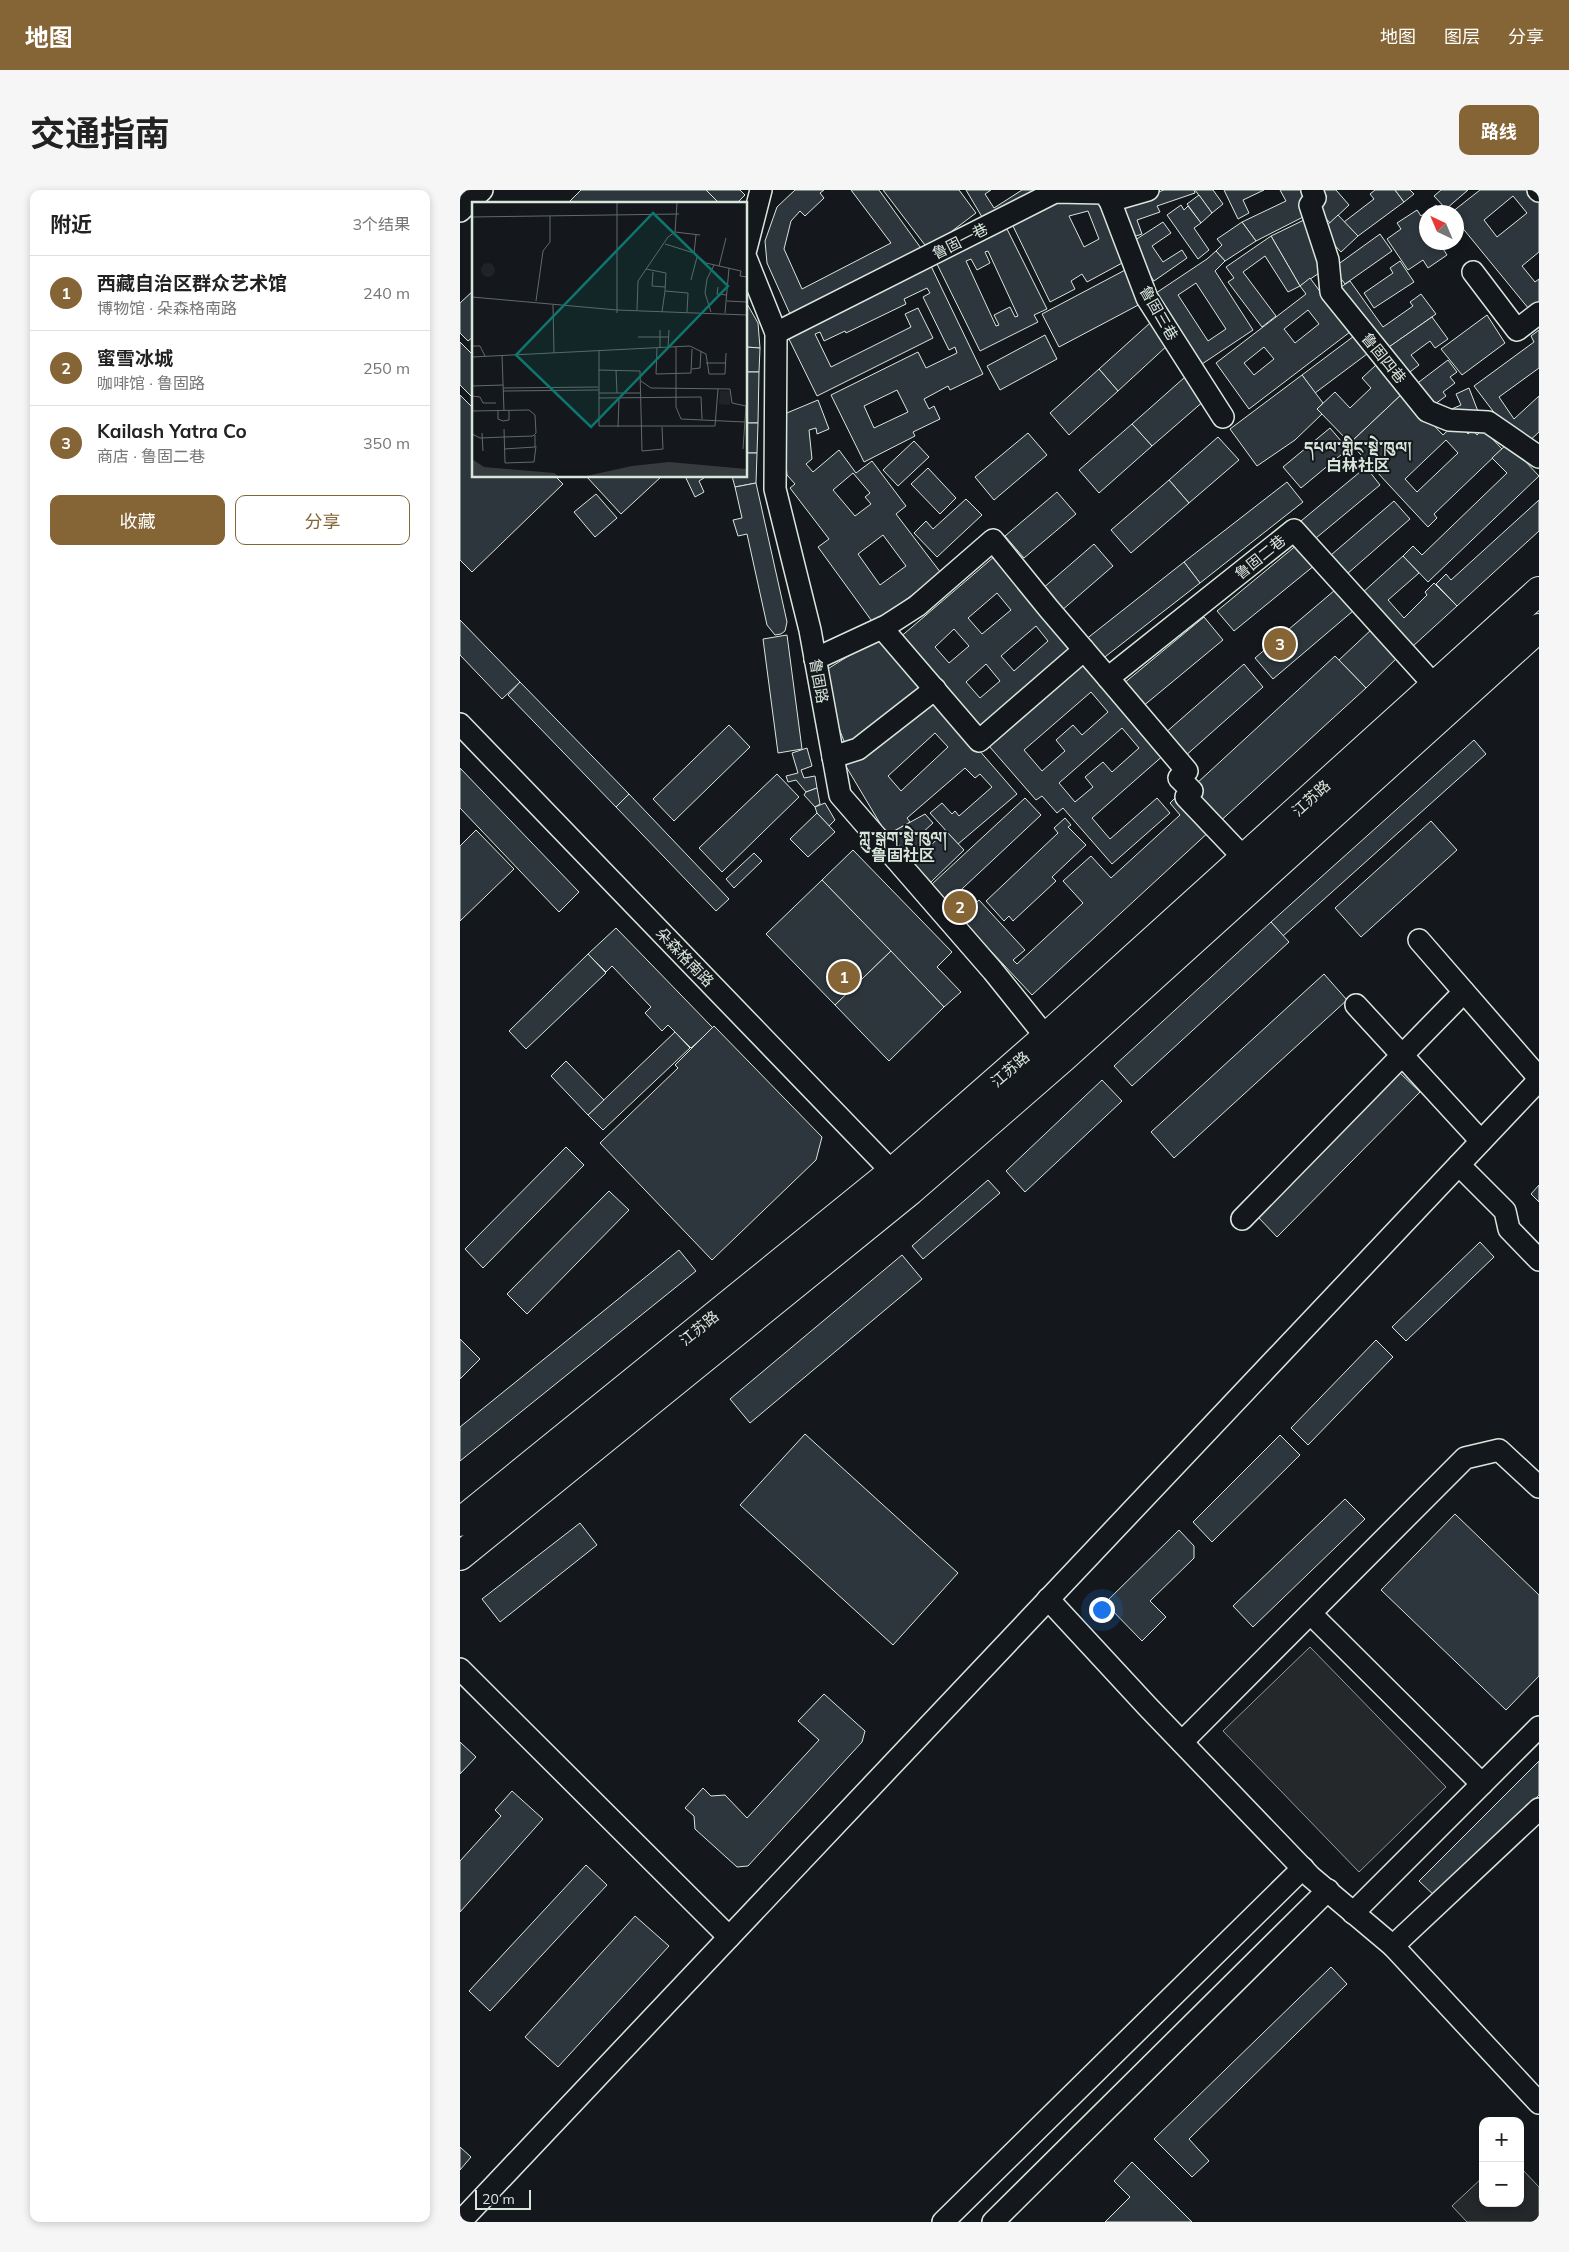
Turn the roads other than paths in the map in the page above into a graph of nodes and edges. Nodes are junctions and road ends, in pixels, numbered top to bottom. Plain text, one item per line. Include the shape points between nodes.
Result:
1 (482, 190) edge
2 (761, 190) edge
3 (1148, 190) edge
4 (1312, 190) edge
5 (1054, 191) edge
6 (1110, 200) junction
7 (460, 212) edge
8 (748, 241) edge
9 (748, 263) edge
10 (1473, 272) dead end
11 (1539, 313) edge
12 (776, 333) junction
13 (1223, 417) dead end
14 (1539, 457) edge
15 (1539, 591) edge
16 (882, 628) junction
17 (1539, 628) edge
18 (1080, 653) junction
19 (815, 659) junction
20 (1108, 678) junction
21 (1435, 686) junction
22 (935, 689) junction
23 (460, 724) edge
24 (833, 757) junction
25 (1244, 858) junction
26 (1419, 940) dead end
27 (1464, 992) junction
28 (1356, 1005) dead end
29 (1046, 1037) junction
30 (1402, 1056) junction
31 (1539, 1079) edge
32 (1481, 1141) junction
33 (1459, 1165) junction
34 (901, 1181) junction
35 (1242, 1219) dead end
36 (1539, 1260) edge
37 (1539, 1487) edge
38 (460, 1522) edge
39 (460, 1556) edge
40 (1048, 1599) junction
41 (1311, 1614) junction
42 (460, 1669) edge
43 (1539, 1727) edge
44 (1182, 1742) junction
45 (1482, 1784) junction
46 (1539, 1809) edge
47 (1303, 1868) junction
48 (1328, 1890) junction
49 (1354, 1913) junction
50 (729, 1937) junction
51 (1393, 1946) junction
52 (1539, 2103) edge
53 (460, 2222) edge
54 (943, 2222) edge
55 (993, 2222) edge

1 - 7 street
2 - 8 street
3 - 6 street
4 - 14 street, 鲁固四巷 via 1316,198 1310,205 1328,260 1330,292 1427,411 1449,420 1488,422
5 - 6 street, 鲁固一巷 via 1104,193
5 - 12 street, 鲁固一巷
6 - 13 street, 鲁固三巷 via 1146,298
9 - 12 street, 鲁固路
10 - 11 street via 1517,330
12 - 19 street, 鲁固路 via 775,489
15 - 21 highway, 江苏路
16 - 18 street via 917,606 993,540
16 - 19 street
16 - 22 street
17 - 34 highway, 江苏路 via 1063,1058
18 - 20 street
18 - 22 street via 979,741
19 - 24 street, 鲁固路
20 - 21 street, 鲁固二巷 via 1294,530
20 - 25 street via 1187,771 1179,778 1192,791 1186,797
21 - 25 highway, 江苏路
22 - 24 street via 858,749
23 - 34 street, 朵森格南路
24 - 29 street, 鲁固路 via 840,795
25 - 29 highway, 江苏路
26 - 27 street
27 - 30 street
27 - 31 street
28 - 30 street
29 - 34 highway, 江苏路
30 - 32 street
30 - 35 street
31 - 32 street
32 - 33 street
33 - 36 street via 1505,1211 1509,1229
33 - 40 street
34 - 38 highway, 江苏路
34 - 39 highway, 江苏路
37 - 41 street via 1499,1450 1465,1458
40 - 44 street
40 - 50 street
41 - 44 street
41 - 45 street
42 - 50 street
43 - 45 street
44 - 47 street
45 - 49 street
46 - 51 street
47 - 48 street
47 - 54 street
48 - 49 street
48 - 55 street
49 - 51 street
50 - 53 street
51 - 52 street

